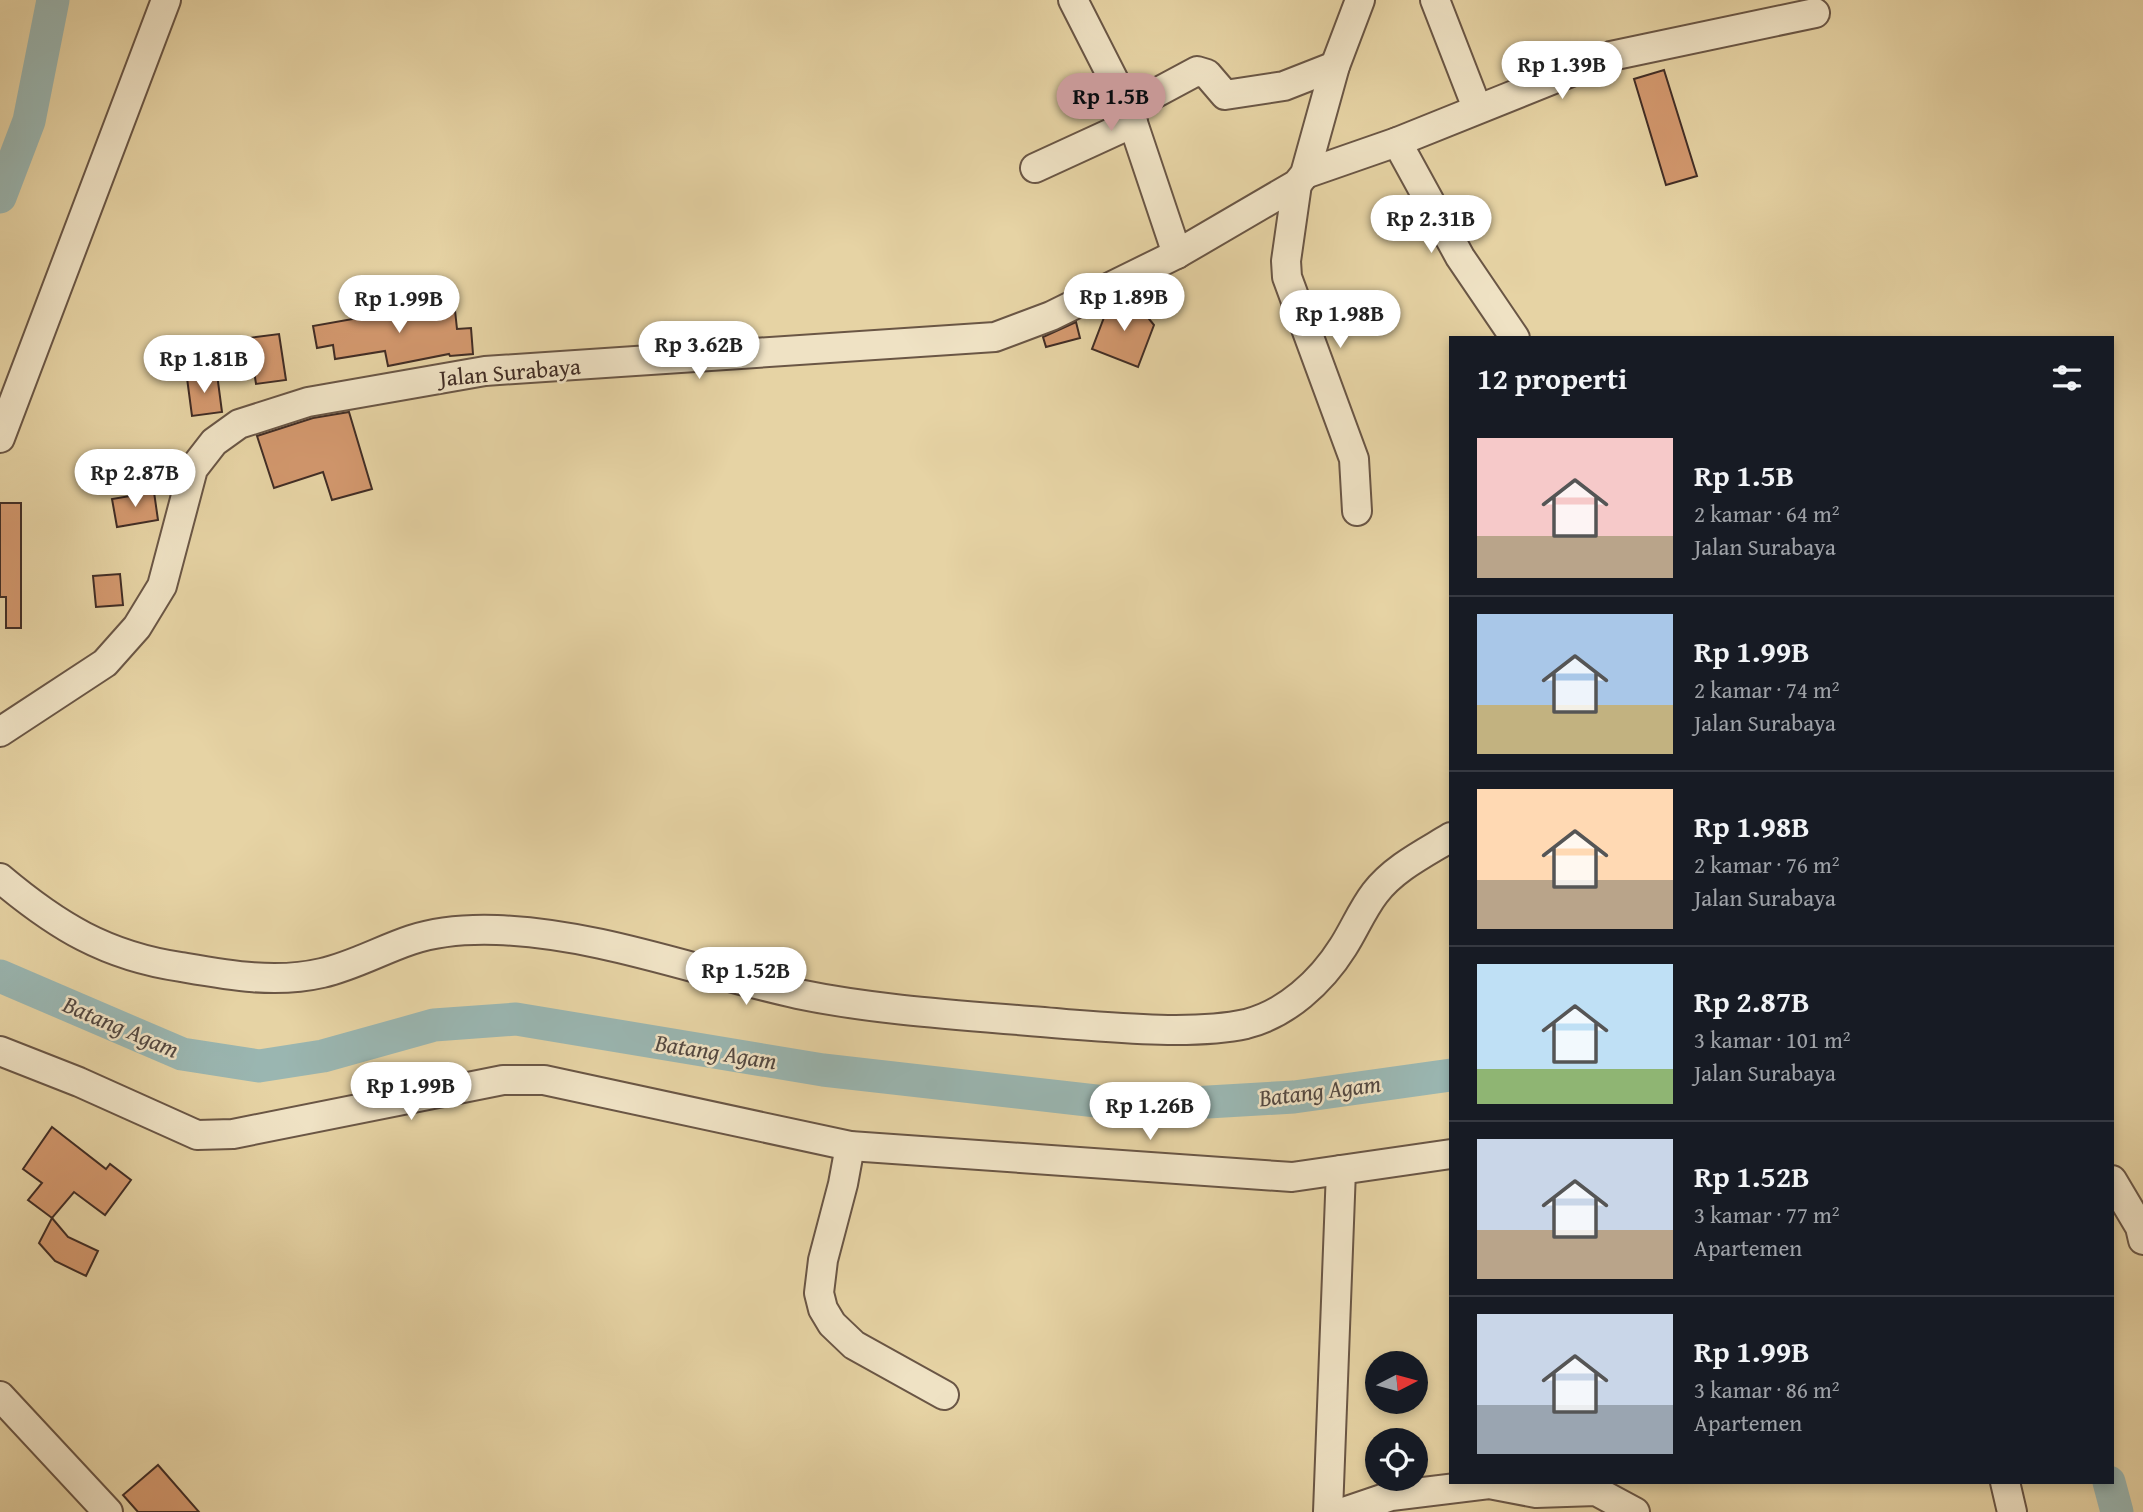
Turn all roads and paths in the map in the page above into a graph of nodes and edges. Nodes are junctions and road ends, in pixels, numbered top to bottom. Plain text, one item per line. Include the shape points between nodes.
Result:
1 (166, 0) edge
2 (1073, 0) edge
3 (1360, 0) edge
4 (1436, 0) edge
5 (1815, 13) dead end
6 (1335, 66) junction
7 (1476, 108) junction
8 (1131, 116) junction
9 (1397, 142) junction
10 (1035, 168) dead end
11 (1301, 179) junction
12 (1177, 254) junction
13 (1514, 336) edge
14 (0, 438) edge
15 (1357, 511) dead end
16 (0, 732) edge
17 (1449, 838) edge
18 (0, 877) edge
19 (0, 1051) edge
20 (850, 1146) junction
21 (1449, 1154) edge
22 (1341, 1170) junction
23 (2114, 1183) edge
24 (2143, 1240) edge
25 (944, 1395) dead end
26 (0, 1396) edge
27 (2005, 1484) edge
28 (108, 1512) edge
29 (1328, 1512) edge
30 (1344, 1512) edge
31 (1635, 1512) edge
32 (2012, 1512) edge

1 - 14 street
2 - 8 street
3 - 6 street
4 - 7 street
5 - 7 street, Jalan Surabaya via 1611,56
6 - 8 street via 1284,86 1224,95 1207,74 1197,71
6 - 11 street
7 - 9 street, Jalan Surabaya
8 - 10 street
8 - 12 street
9 - 11 street, Jalan Surabaya
9 - 13 street via 1460,257
11 - 12 street, Jalan Surabaya
11 - 15 street via 1287,277 1354,460
12 - 16 street, Jalan Surabaya via 1051,316 995,337 485,371 308,402 239,424 214,442 192,469 162,586 137,627 105,663
17 - 18 street via 1386,880 1325,974 1291,1003 1264,1019 1206,1027 1129,1029 901,1010 802,995 624,947 543,932 492,929 447,931 414,939 322,973 255,978 137,960 98,946 37,909
19 - 20 street via 198,1135 233,1134 452,1089 530,1080
20 - 22 street via 1292,1177
20 - 25 street via 823,1260 819,1293 823,1309 855,1345
21 - 22 street
22 - 29 street
23 - 24 street
26 - 28 street
27 - 32 street
30 - 31 street via 1391,1496 1489,1484 1536,1493 1596,1491

